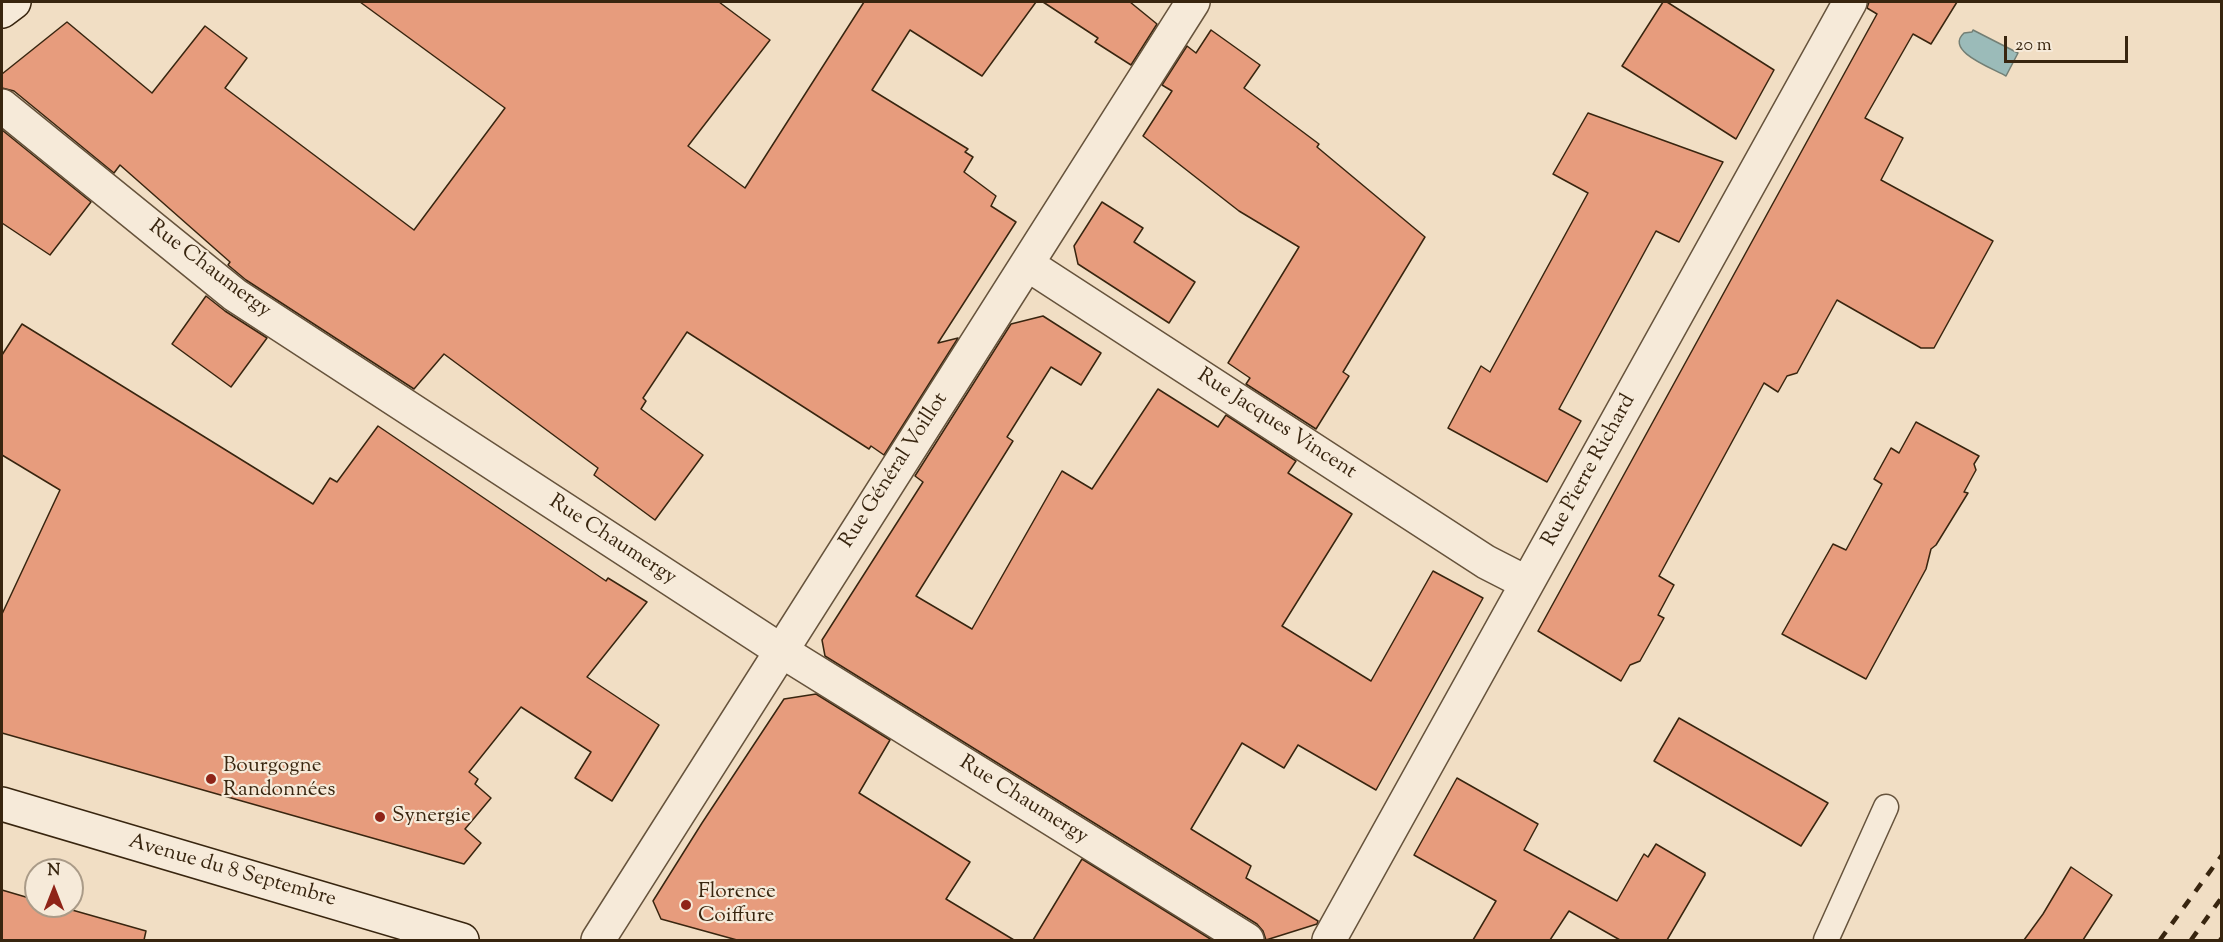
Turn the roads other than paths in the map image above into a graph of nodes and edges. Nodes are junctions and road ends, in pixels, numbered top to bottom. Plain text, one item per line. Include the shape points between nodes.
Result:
1 (14, 2) edge
2 (1193, 2) edge
3 (1850, 2) edge
4 (2, 11) edge
5 (2, 106) edge
6 (1027, 264) junction
7 (1527, 583) junction
8 (780, 650) junction
9 (2, 804) edge
10 (1886, 807) dead end
11 (462, 940) edge
12 (598, 940) edge
13 (1247, 940) edge
14 (1329, 940) edge
15 (1826, 940) edge

1 - 4 street
2 - 6 street, Rue Général Voillot
3 - 7 street, Rue Pierre Richard
5 - 8 street, Rue Chaumergy via 235,295
6 - 7 street, Rue Jacques Vincent via 1486,562
6 - 8 street, Rue Général Voillot
7 - 14 street, Rue Pierre Richard
8 - 12 street, Rue Général Voillot
8 - 13 street, Rue Chaumergy
9 - 11 street, Avenue du 8 Septembre
10 - 15 lane

